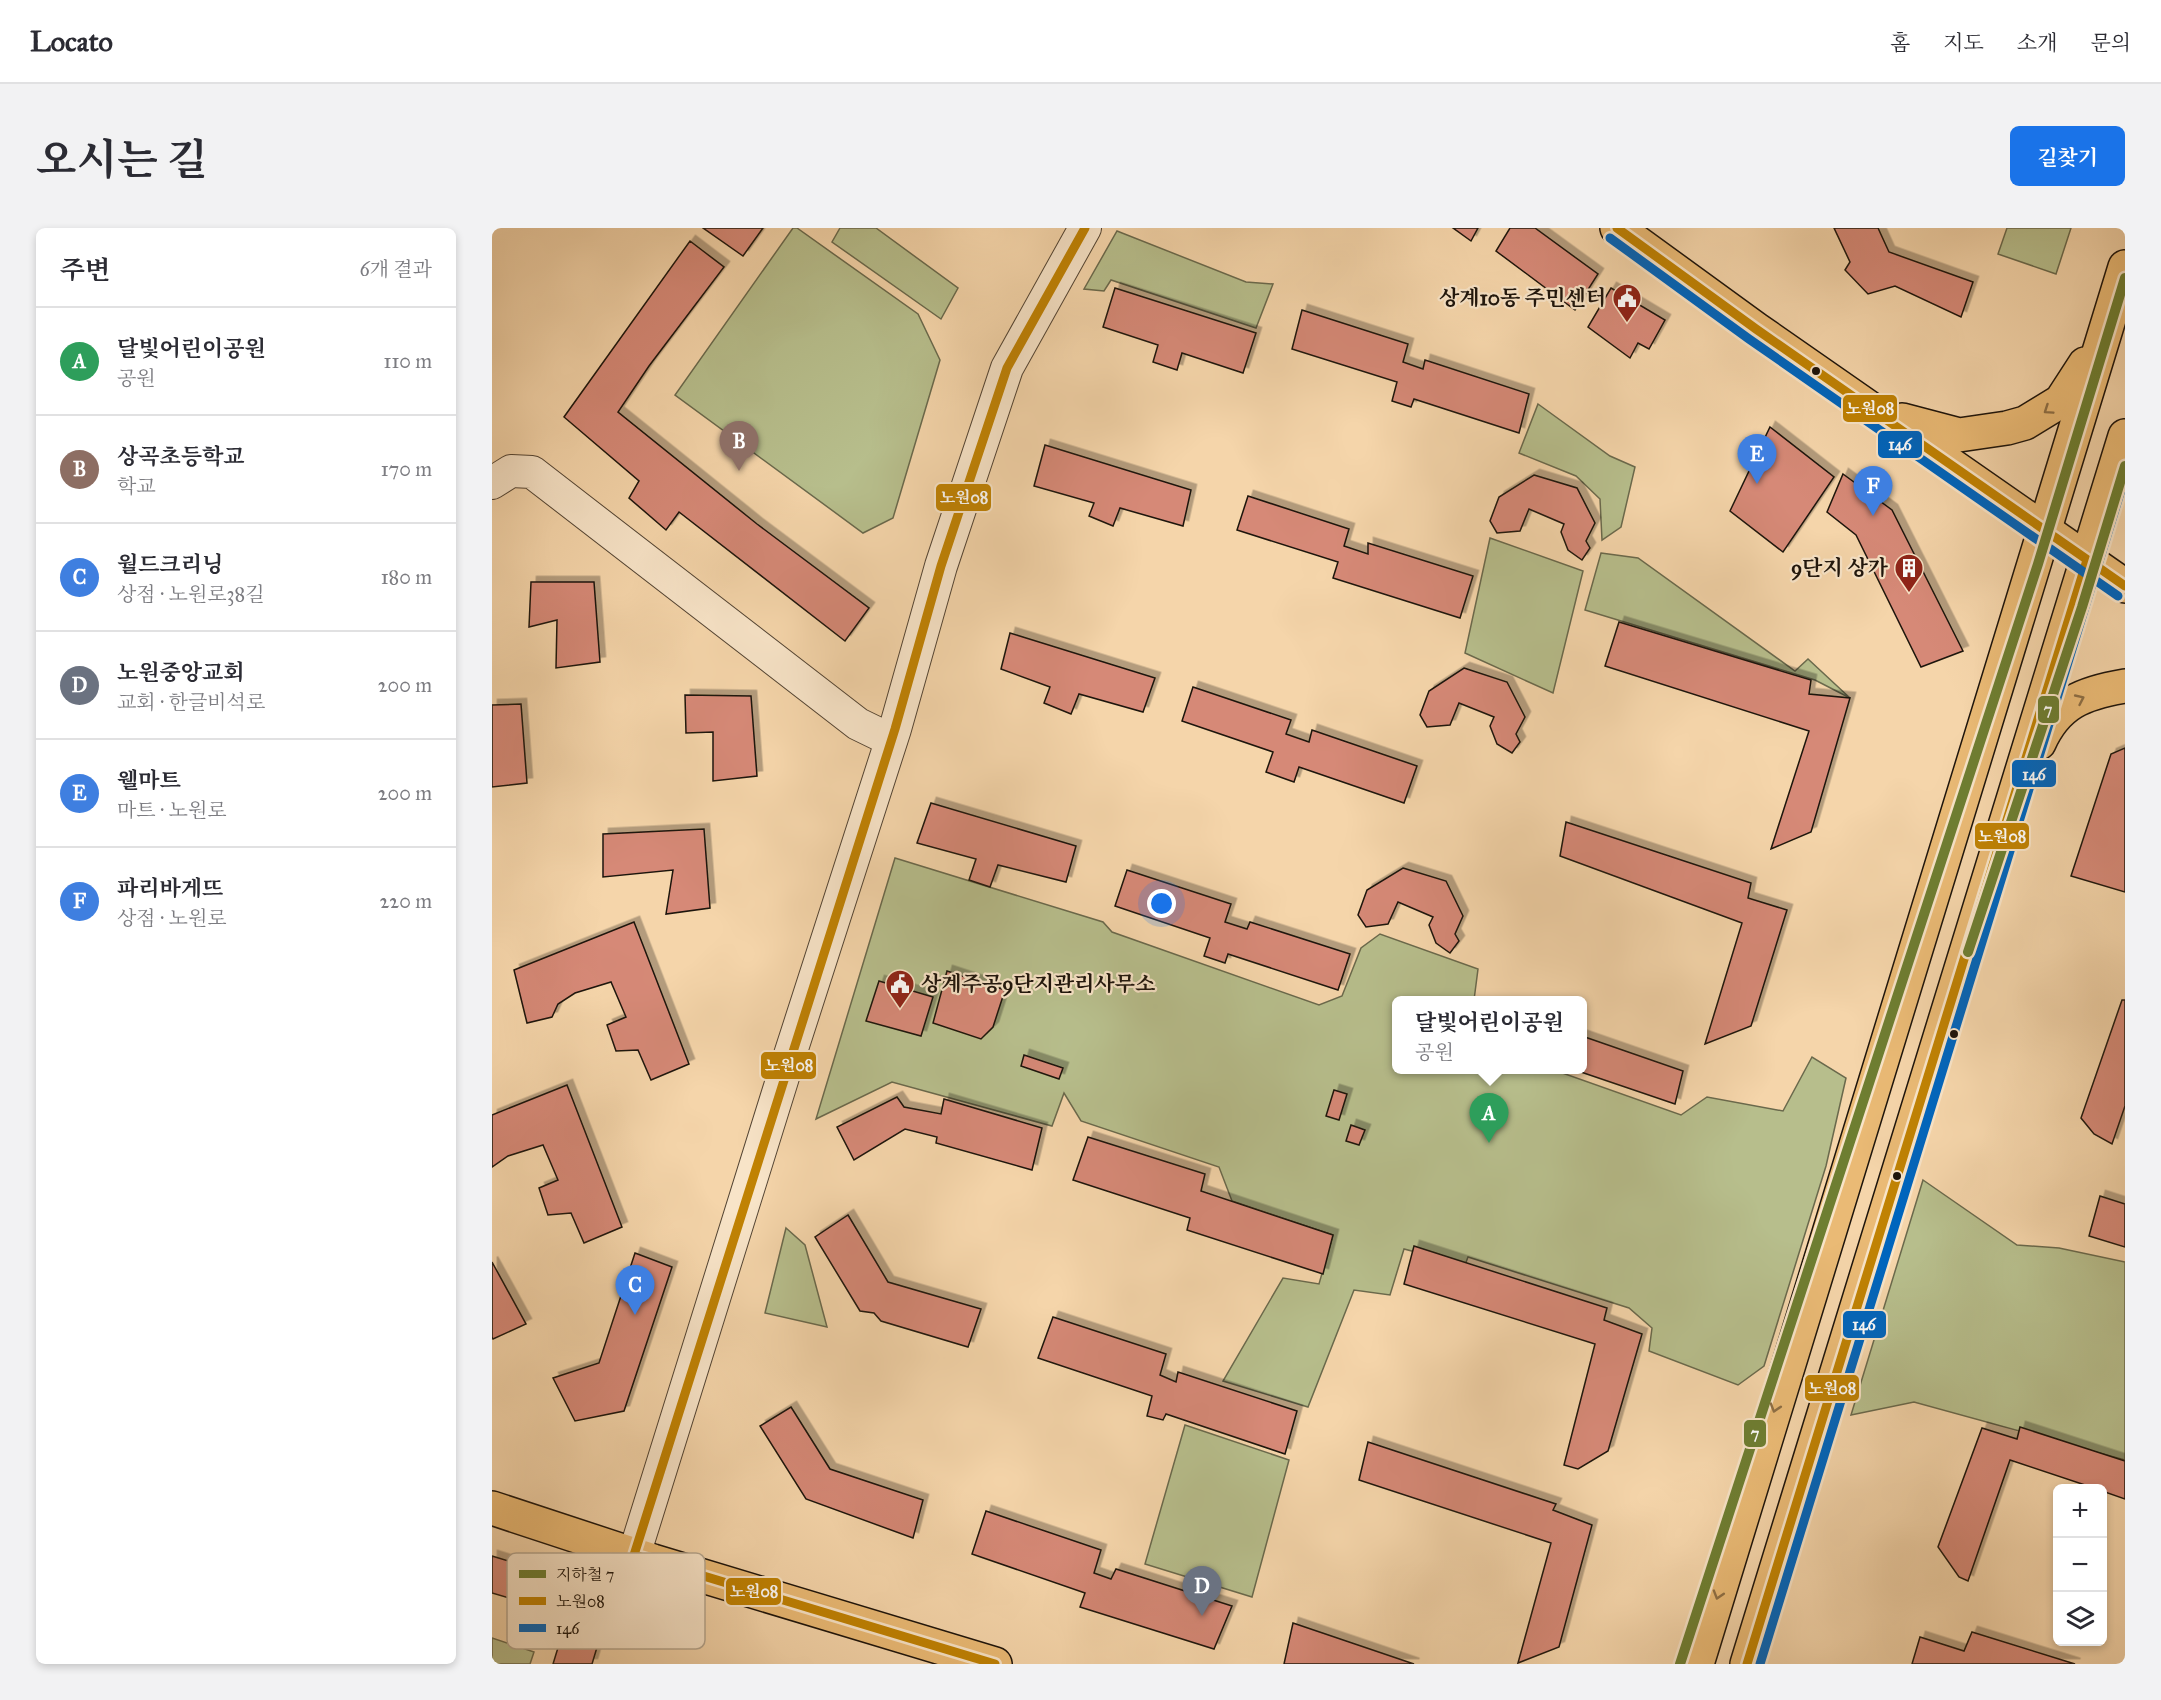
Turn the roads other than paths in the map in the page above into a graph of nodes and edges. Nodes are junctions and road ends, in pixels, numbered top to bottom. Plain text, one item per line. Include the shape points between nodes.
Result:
1 (1085, 228) edge
2 (1617, 228) edge
3 (2125, 267) edge
4 (2106, 329) junction
5 (1871, 409) junction
6 (2125, 436) edge
7 (492, 483) edge
8 (2043, 529) junction
9 (2087, 560) junction
10 (2125, 586) edge
11 (2125, 686) edge
12 (891, 740) junction
13 (2006, 816) junction
14 (492, 1508) edge
15 (625, 1553) edge
16 (635, 1553) edge
17 (705, 1577) edge
18 (995, 1664) edge
19 (1697, 1664) edge
20 (1747, 1664) edge

1 - 12 street via 1007,368 941,566
2 - 5 main road
3 - 4 main road
4 -> 5 main road via 2061,401 2025,423 1959,435
4 - 8 main road
5 - 8 main road
6 - 9 main road
7 - 12 street via 511,471 532,472 858,724
8 - 9 main road
8 -> 19 main road
9 - 10 main road
9 - 13 main road
13 -> 11 main road via 2044,732 2060,710 2087,695
12 - 16 street
13 - 20 main road
14 - 15 main road
17 - 18 main road

